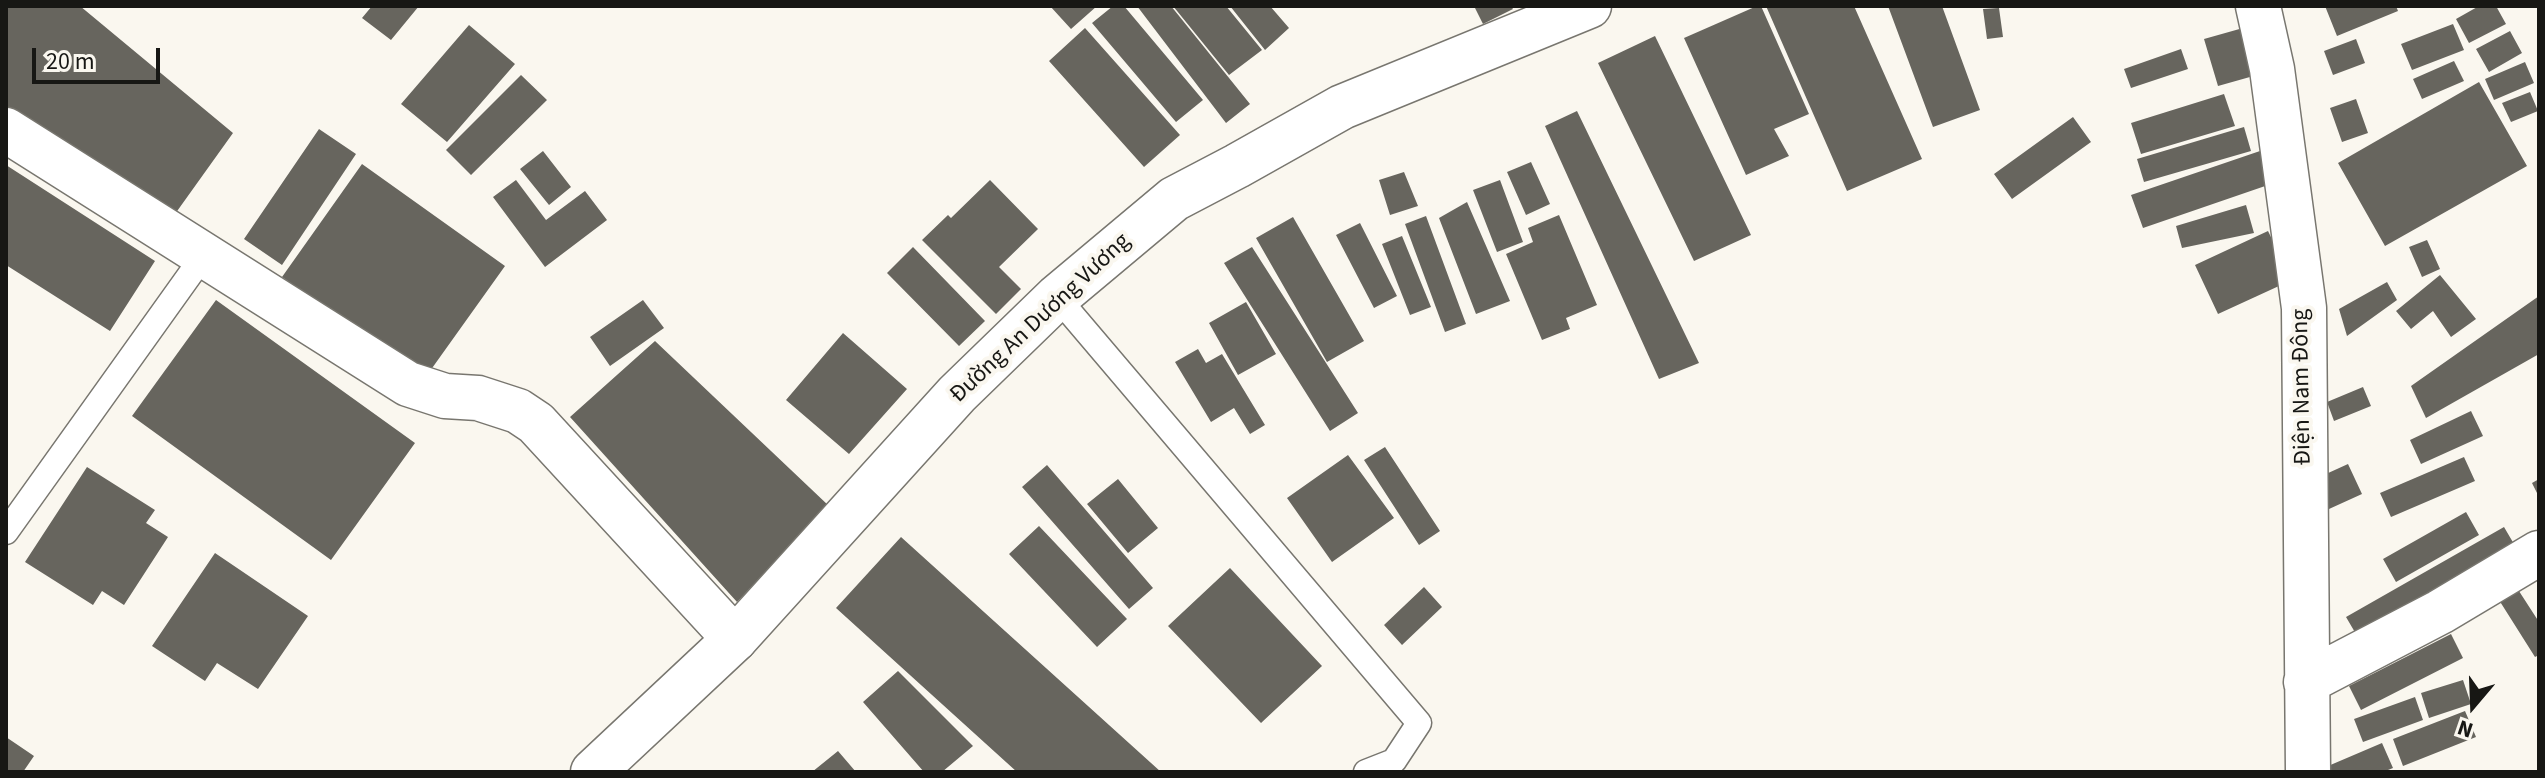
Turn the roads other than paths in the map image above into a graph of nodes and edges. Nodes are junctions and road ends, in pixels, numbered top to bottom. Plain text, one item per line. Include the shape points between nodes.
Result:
1 (1589, 6) edge
2 (2258, 6) edge
3 (6, 130) edge
4 (204, 255) junction
5 (1057, 297) junction
6 (6, 532) edge
7 (2539, 553) edge
8 (735, 639) junction
9 (2306, 682) junction
10 (593, 772) edge
11 (1366, 772) edge
12 (2308, 772) edge

1 - 5 street, Đường An Dương Vương via 1342,107 1174,199
2 - 9 street, Điện Nam Đông via 2272,69 2304,308
3 - 4 street
4 - 6 lane
4 - 8 street via 408,384 445,396 478,398 536,423
5 - 8 street, Đường An Dương Vương via 957,394
5 - 11 lane via 1419,723 1394,761
7 - 9 street
8 - 10 street, Đường An Dương Vương
9 - 12 street, Điện Nam Đông

